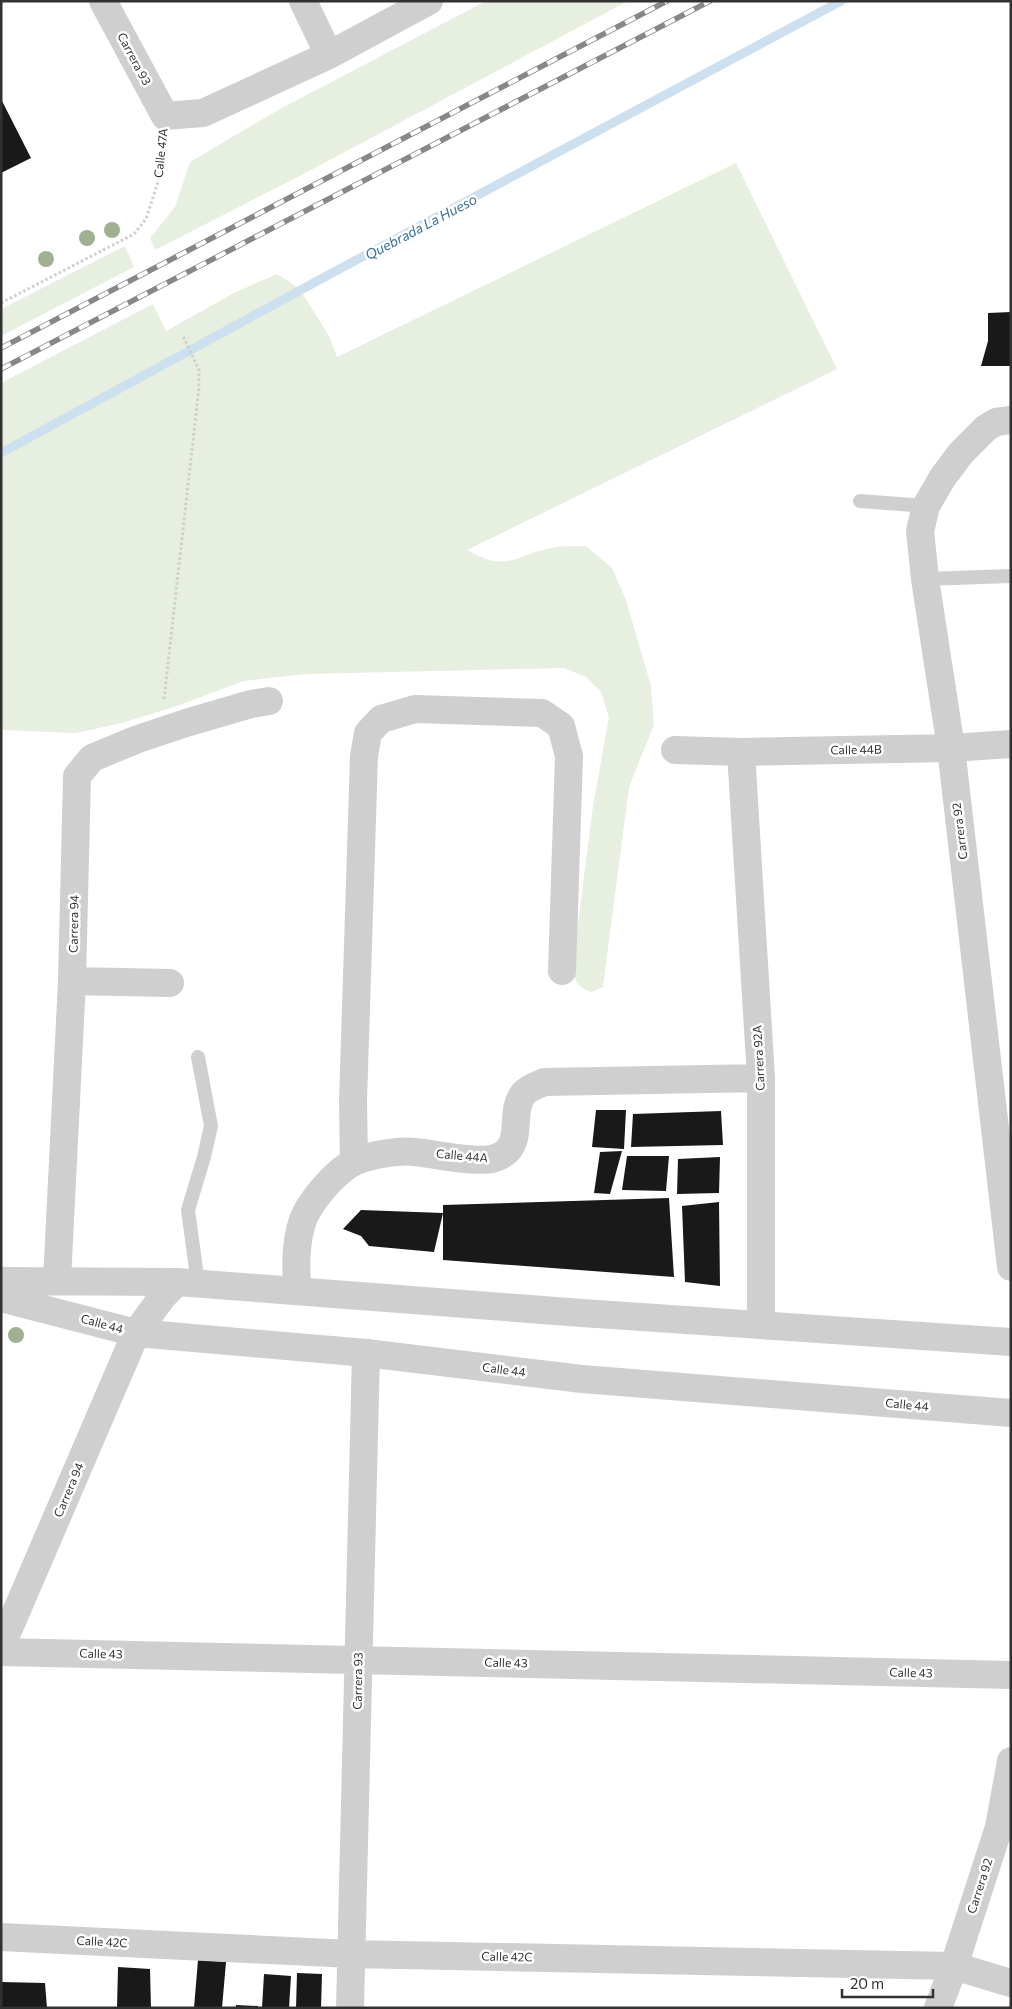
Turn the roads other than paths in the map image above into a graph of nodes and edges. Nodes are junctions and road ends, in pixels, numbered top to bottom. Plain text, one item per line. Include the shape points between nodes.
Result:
1 (103, 1) edge
2 (304, 1) edge
3 (429, 1) edge
4 (329, 55) junction
5 (165, 116) joint
6 (1003, 421) edge
7 (860, 502) dead end
8 (926, 506) junction
9 (1011, 576) edge
10 (925, 579) junction
11 (269, 701) dead end
12 (1011, 744) edge
13 (950, 748) junction
14 (676, 750) dead end
15 (741, 752) junction
16 (562, 971) dead end
17 (72, 981) junction
18 (170, 983) dead end
19 (198, 1057) dead end
20 (761, 1078) junction
21 (354, 1162) junction
22 (1006, 1177) edge
23 (1011, 1267) edge
24 (1, 1281) edge
25 (57, 1281) junction
26 (187, 1283) junction
27 (297, 1291) junction
28 (1, 1298) edge
29 (761, 1326) junction
30 (136, 1333) junction
31 (1011, 1342) edge
32 (366, 1353) junction
33 (1011, 1413) edge
34 (1, 1647) edge
35 (1, 1652) edge
36 (359, 1660) junction
37 (1011, 1675) edge
38 (1011, 1761) edge
39 (1, 1937) edge
40 (351, 1954) junction
41 (954, 1966) junction
42 (1011, 1983) edge
43 (350, 2008) edge
44 (938, 2008) edge

1 - 5 street, Carrera 93
2 - 4 street
3 - 4 street, Calle 47A
4 - 5 street, Calle 47A via 203,113
6 - 8 street, Carrera 92 via 986,428 961,453 942,477
7 - 8 lane
8 - 10 street, Carrera 92 via 920,531
9 - 10 lane
10 - 13 street, Carrera 92
11 - 17 street, Carrera 94 via 161,731 92,758 77,776
12 - 13 street, Calle 44B
13 - 15 street, Calle 44B
13 - 22 street, Carrera 92
14 - 15 street, Calle 44B
15 - 20 street, Carrera 92A
16 - 21 street via 569,756 561,726 542,713 415,709 381,719 368,733 364,756
17 - 18 street
17 - 25 street, Carrera 94
19 - 26 lane via 211,1126 188,1210
20 - 21 street, Calle 44A via 544,1082 524,1094 519,1105 514,1141 494,1159 413,1152
20 - 29 street, Carrera 92A
21 - 27 street, Calle 44A via 326,1185 305,1214 298,1242
22 - 23 street, Carrera 92
24 - 25 street
25 - 26 street
26 - 27 street
26 - 30 street, Carrera 94 via 162,1296
27 - 29 street
28 - 30 street, Calle 44
29 - 31 street
30 - 32 street, Calle 44
30 - 34 street, Carrera 94
32 - 33 street, Calle 44 via 582,1379
32 - 36 street, Carrera 93
35 - 36 street, Calle 43
36 - 37 street, Calle 43
36 - 40 street, Carrera 93
38 - 41 street, Carrera 92 via 999,1827
39 - 40 street, Calle 42C
40 - 41 street, Calle 42C
40 - 43 street, Carrera 93
41 - 42 street, Calle 42C
41 - 44 street, Carrera 92

